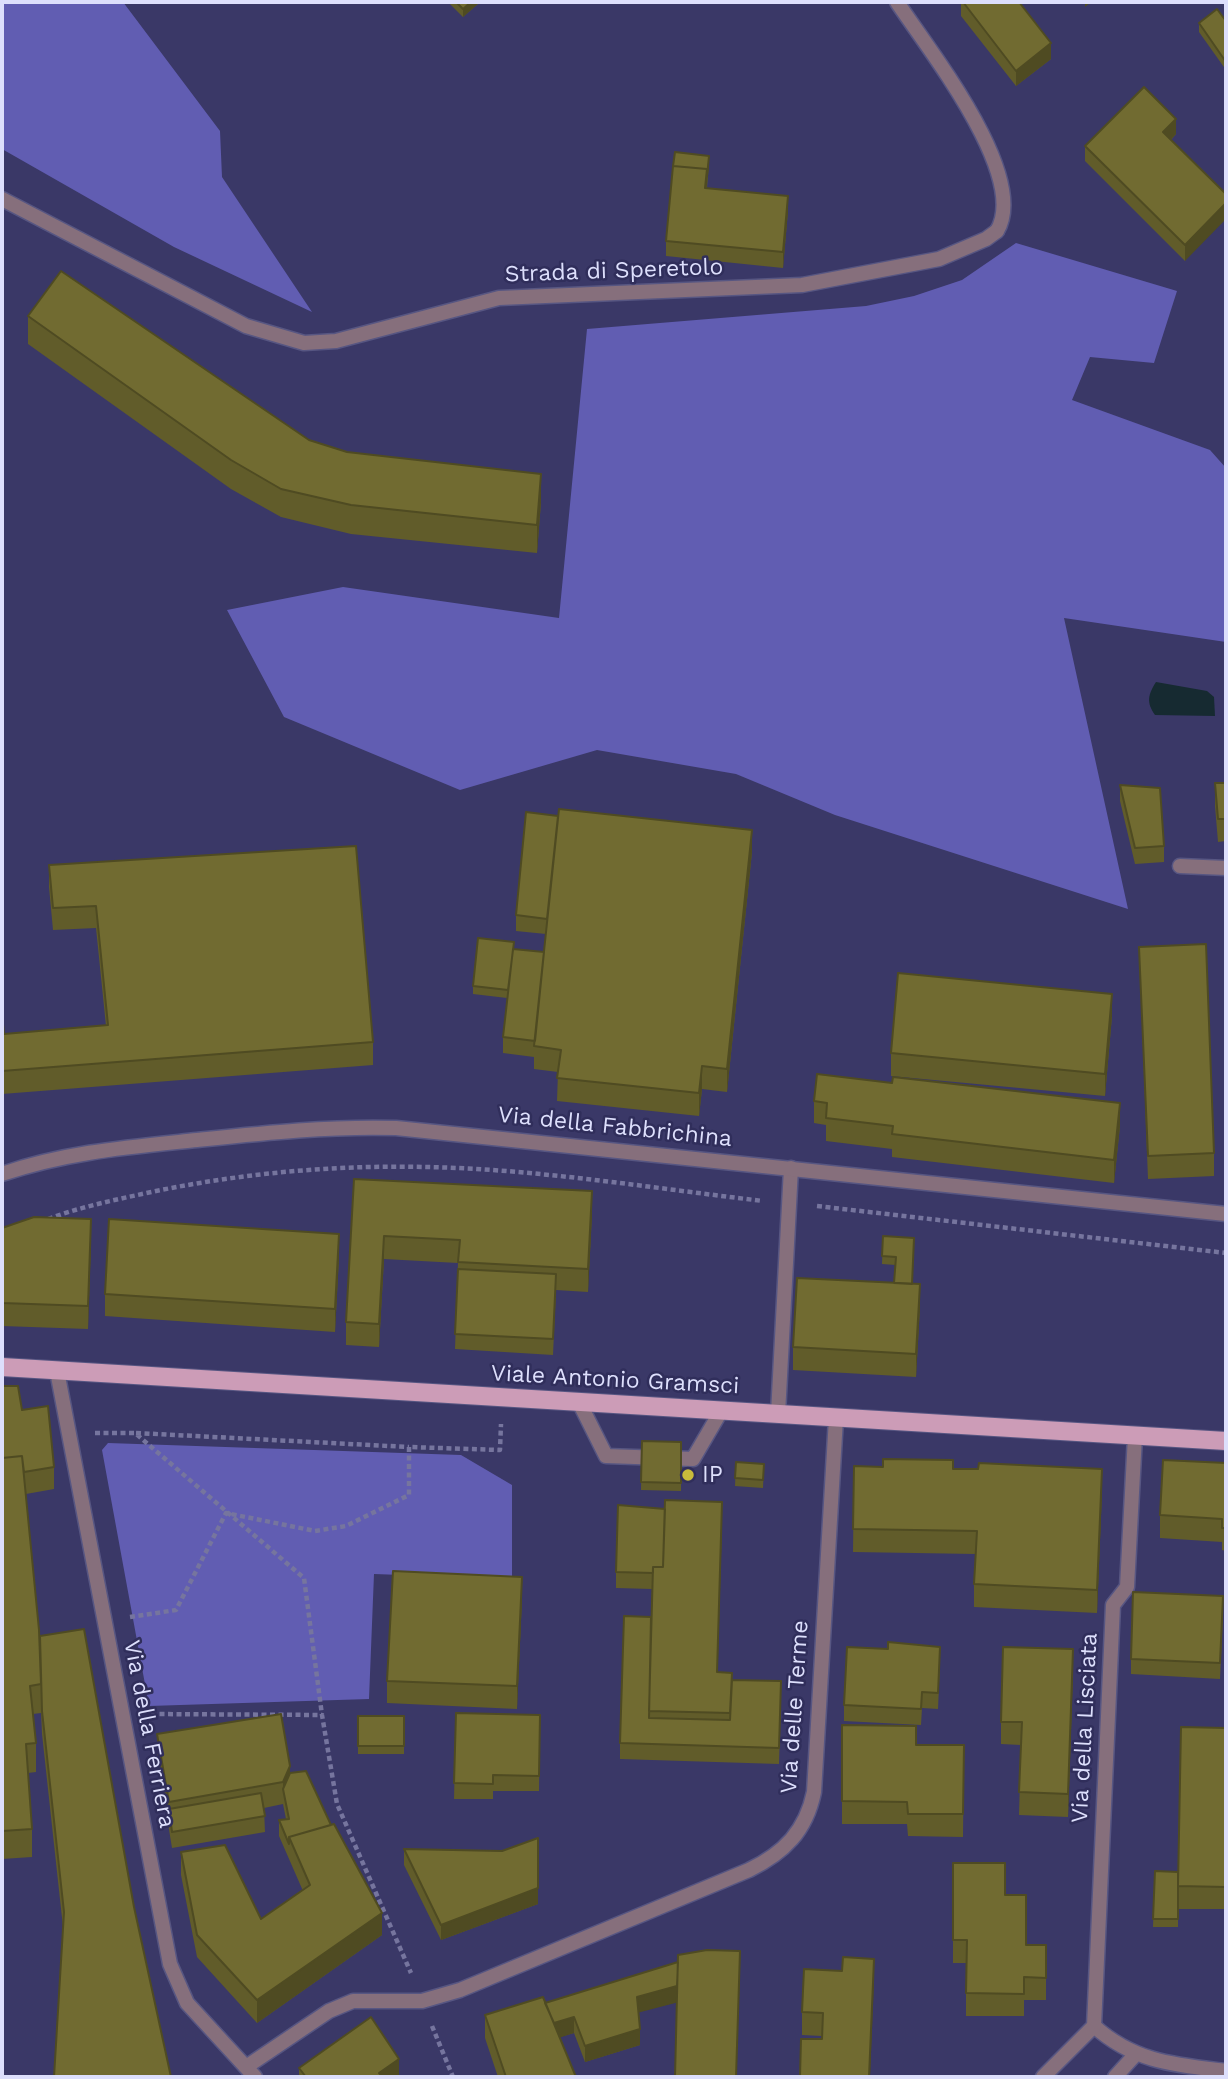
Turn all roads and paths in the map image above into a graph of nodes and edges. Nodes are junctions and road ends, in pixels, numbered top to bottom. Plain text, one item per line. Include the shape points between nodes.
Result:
1 (897, 2) edge
2 (2, 199) edge
3 (1180, 866) dead end
4 (1226, 868) edge
5 (791, 1168) junction
6 (2, 1174) edge
7 (789, 1203) junction
8 (1226, 1214) edge
9 (44, 1220) edge
10 (1226, 1252) edge
11 (2, 1367) edge
12 (57, 1371) junction
13 (502, 1398) junction
14 (579, 1402) junction
15 (721, 1411) junction
16 (778, 1414) junction
17 (836, 1418) junction
18 (69, 1433) junction
19 (135, 1433) junction
20 (1135, 1436) junction
21 (1226, 1441) edge
22 (409, 1447) junction
23 (226, 1513) junction
24 (104, 1620) junction
25 (122, 1714) junction
26 (323, 1715) junction
27 (422, 2001) junction
28 (1094, 2026) junction
29 (1135, 2055) junction
30 (1226, 2071) edge
31 (251, 2072) edge
32 (453, 2077) edge
33 (1043, 2077) edge
34 (1115, 2077) edge

1 - 2 street, Strada di Speretolo via 974,120 1001,179 1004,205 997,231 939,259 802,285 499,298 336,341 304,343 246,326
3 - 4 street
5 - 6 street, Via della Fabbrichina via 444,1131 346,1127 92,1150
5 - 7 street
5 - 8 street, Via della Fabbrichina
7 - 9 path via 471,1169 344,1167 197,1183 94,1204
7 - 10 path
7 - 16 street
11 - 12 main road, Viale Antonio Gramsci
12 - 13 main road, Viale Antonio Gramsci
12 - 18 street, Via della Ferriera
13 - 14 main road, Viale Antonio Gramsci
13 - 22 path via 500,1450
14 - 15 main road, Viale Antonio Gramsci
14 - 15 street via 606,1456 693,1459
15 - 16 main road, Viale Antonio Gramsci
16 - 17 main road, Viale Antonio Gramsci
17 - 20 main road, Viale Antonio Gramsci
17 - 27 street, Via delle Terme via 814,1792 796,1837 777,1855 749,1870 469,1986
18 - 19 path
18 - 24 street, Via della Ferriera
19 - 22 path
19 - 23 path
20 - 21 main road, Viale Antonio Gramsci
20 - 28 street, Via della Lisciata via 1127,1587 1113,1605
22 - 23 path via 409,1495 346,1526 315,1531
23 - 24 path via 176,1610
23 - 26 path via 304,1578
24 - 25 street, Via della Ferriera
25 - 26 path
25 - 31 street, Via della Ferriera via 174,1979 187,2003
26 - 27 path via 337,1804
27 - 31 street, Via delle Terme via 365,1999 341,2006
27 - 32 path
28 - 29 street
28 - 33 street
29 - 30 street
29 - 34 street

